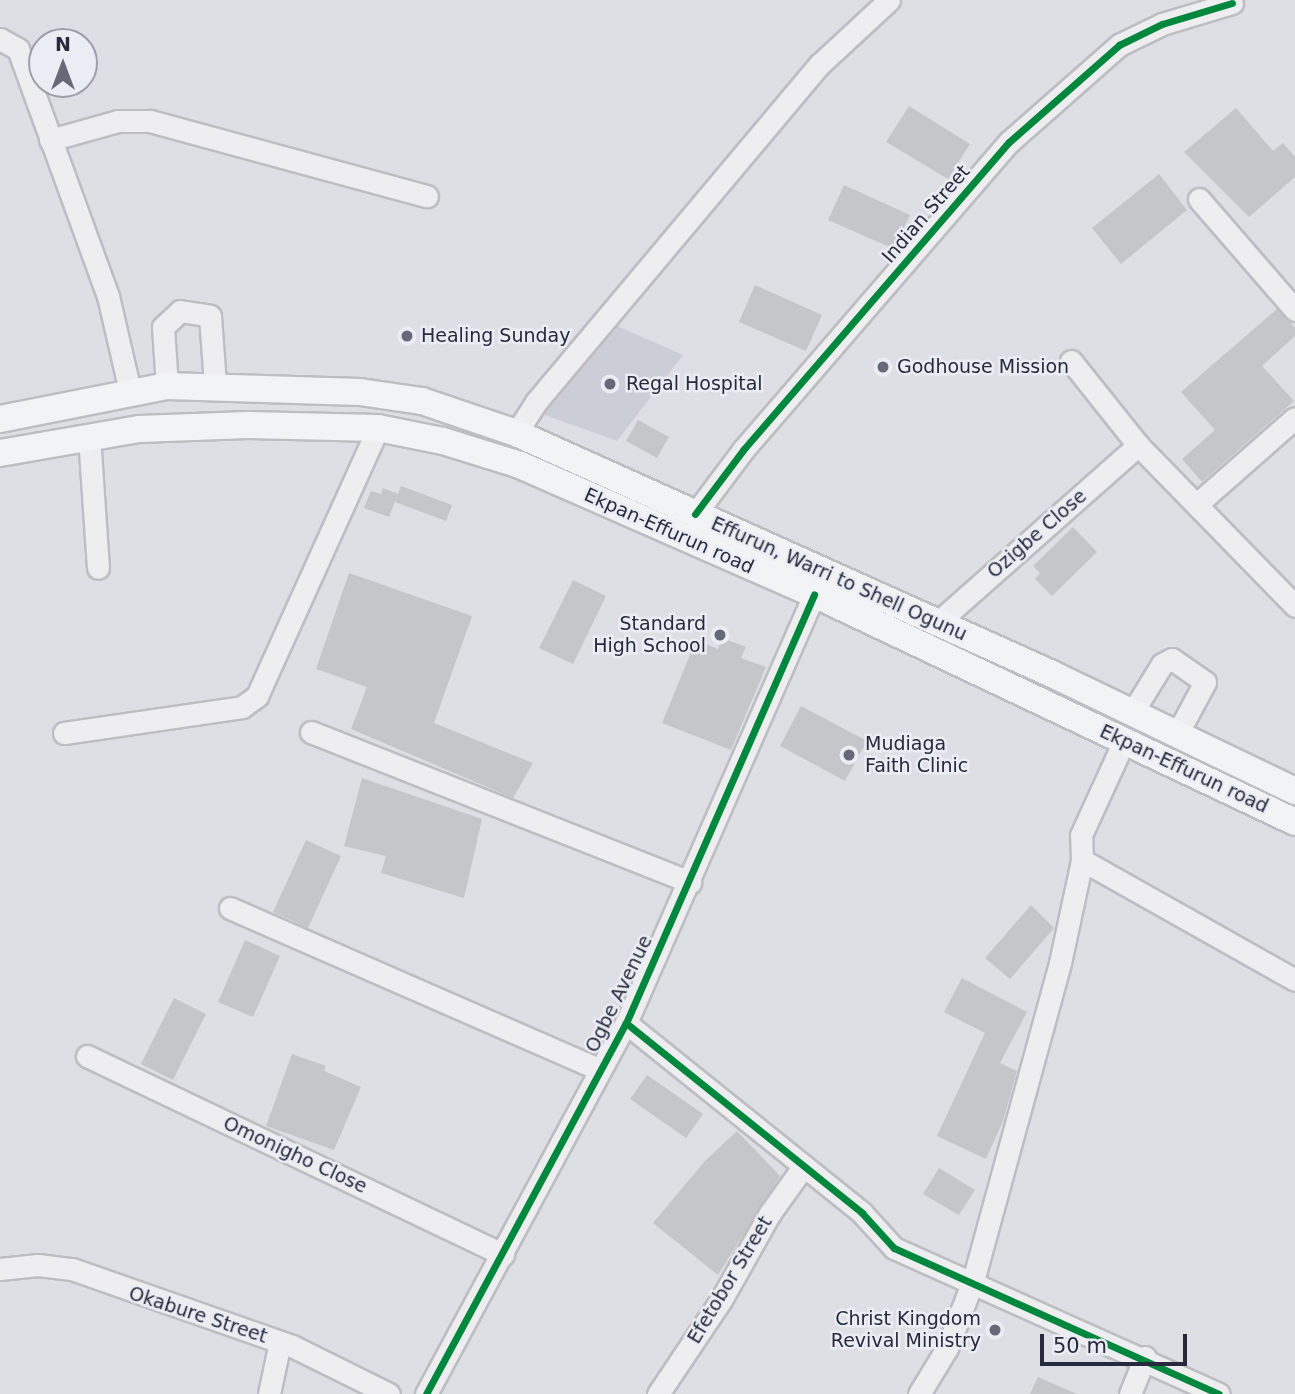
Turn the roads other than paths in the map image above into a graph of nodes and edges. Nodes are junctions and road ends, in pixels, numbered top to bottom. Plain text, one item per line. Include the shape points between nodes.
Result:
1 (889, 0) edge
2 (1232, 3) dead end
3 (0, 39) edge
4 (50, 140) junction
5 (427, 195) dead end
6 (1199, 200) dead end
7 (1295, 310) edge
8 (1071, 360) dead end
9 (215, 384) junction
10 (167, 386) junction
11 (130, 391) junction
12 (1295, 418) edge
13 (0, 419) edge
14 (378, 428) junction
15 (516, 433) junction
16 (89, 436) junction
17 (1138, 445) junction
18 (0, 453) edge
19 (1197, 505) junction
20 (695, 514) junction
21 (98, 568) dead end
22 (814, 594) junction
23 (1295, 606) edge
24 (936, 624) junction
25 (1132, 713) junction
26 (311, 732) dead end
27 (64, 733) dead end
28 (1177, 734) junction
29 (1124, 741) junction
30 (1295, 791) edge
31 (1295, 822) edge
32 (1082, 860) junction
33 (690, 882) junction
34 (230, 908) dead end
35 (1295, 980) edge
36 (626, 1023) junction
37 (87, 1056) dead end
38 (599, 1069) junction
39 (803, 1167) junction
40 (503, 1254) junction
41 (0, 1269) edge
42 (973, 1281) junction
43 (280, 1342) junction
44 (1145, 1357) junction
45 (270, 1394) edge
46 (389, 1394) edge
47 (426, 1394) edge
48 (658, 1394) edge
49 (919, 1394) edge
50 (1130, 1394) edge
51 (1219, 1394) edge

1 - 15 street via 820,64 536,402
2 - 20 street, Indian Street via 1162,24 1119,46 1009,142 743,450
3 - 4 street via 18,49
4 - 5 street via 118,121 150,121
4 - 11 street via 108,296
6 - 7 street
8 - 17 street
9 - 10 main road, Effurun, Warri to Shell Ogunu
9 - 10 street via 210,316 180,311 163,327
9 - 15 main road, Effurun, Warri to Shell Ogunu via 360,392 422,401
10 - 11 main road, Effurun, Warri to Shell Ogunu
11 - 13 main road, Effurun, Warri to Shell Ogunu
12 - 19 street
14 - 16 main road, Ekpan-Effurun road via 248,425
14 - 22 main road, Ekpan-Effurun road via 443,441 520,465
14 - 27 street via 257,696 243,707
15 - 20 main road, Effurun, Warri to Shell Ogunu
16 - 18 main road, Ekpan-Effurun road
16 - 21 street
17 - 19 street
17 - 24 street, Ozigbe Close
19 - 23 street
20 - 24 main road, Effurun, Warri to Shell Ogunu
22 - 29 main road, Ekpan-Effurun road
22 - 33 street, Ogbe Avenue
24 - 25 main road, Effurun, Warri to Shell Ogunu
25 - 28 main road, Effurun, Warri to Shell Ogunu
25 - 28 street via 1162,664 1172,659 1205,682
26 - 33 street
28 - 30 main road, Effurun, Warri to Shell Ogunu
29 - 31 main road, Ekpan-Effurun road
29 - 32 street via 1081,835
32 - 35 street
32 - 42 street via 1060,963
33 - 36 street, Ogbe Avenue
34 - 38 street
36 - 38 street, Ogbe Avenue
36 - 39 street
37 - 40 street, Omonigho Close
38 - 40 street, Ogbe Avenue
39 - 42 street via 862,1213 894,1248
39 - 48 street, Efetobor Street
40 - 47 street, Ogbe Avenue
41 - 43 street, Okabure Street via 38,1265 72,1269
42 - 44 street
42 - 49 street via 947,1348
43 - 45 street
43 - 46 street, Okabure Street
44 - 50 street
44 - 51 street

